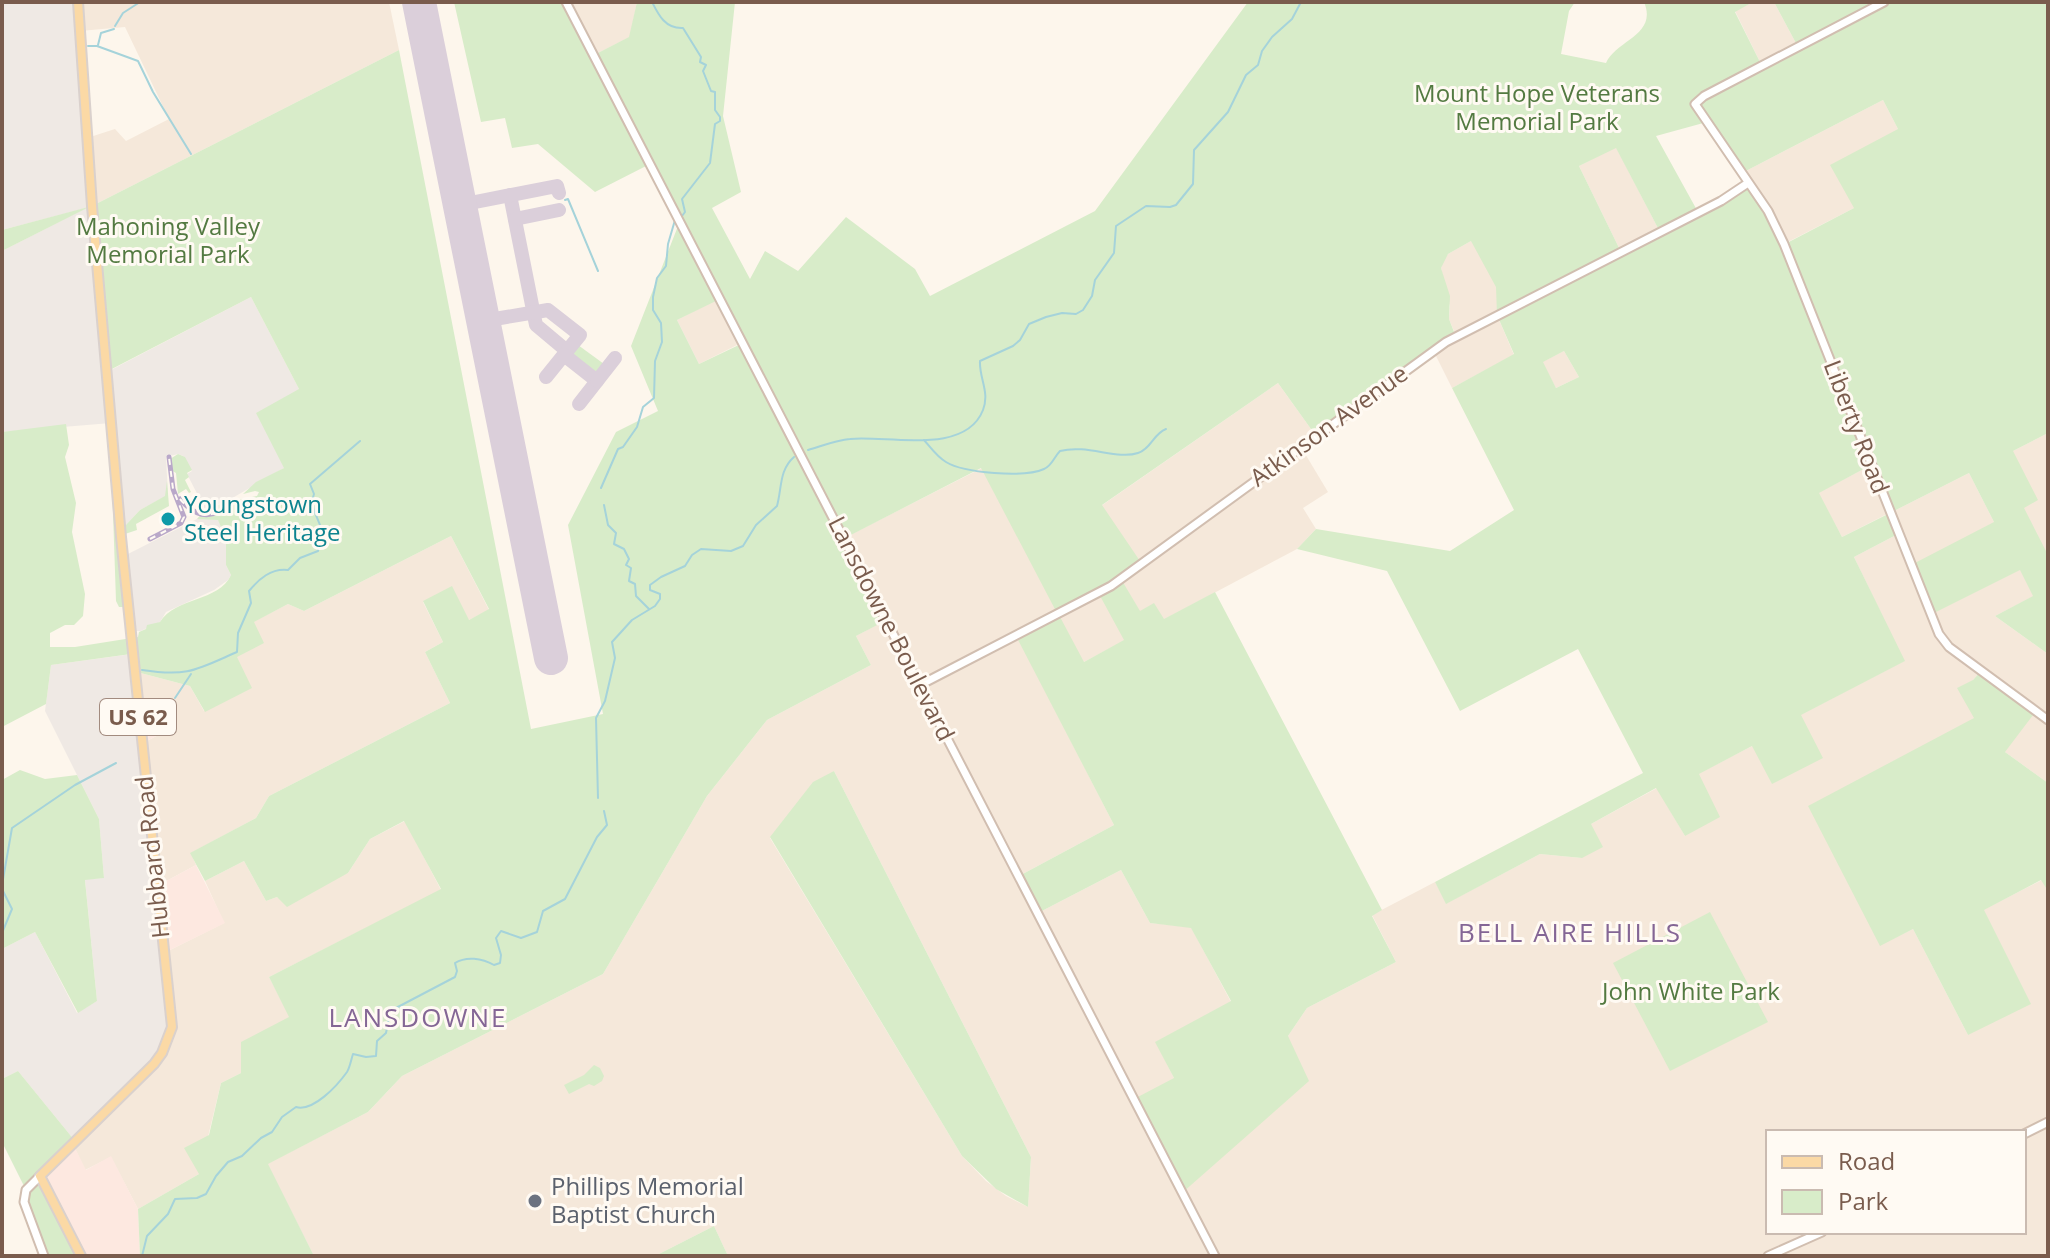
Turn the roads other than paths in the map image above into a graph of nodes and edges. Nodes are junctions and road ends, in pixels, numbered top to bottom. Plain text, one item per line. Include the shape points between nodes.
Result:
1 (78, 2) edge
2 (566, 2) edge
3 (1884, 2) edge
4 (1748, 183) junction
5 (920, 685) junction
6 (2048, 720) edge
7 (2048, 1122) edge
8 (2026, 1133) edge
9 (40, 1176) junction
10 (1818, 1234) edge
11 (78, 1255) edge
12 (44, 1256) edge
13 (1215, 1256) edge
14 (1768, 1256) edge

1 - 9 main road, Hubbard Road / US 62 via 133,671 172,1027 154,1064
2 - 5 street, Lansdowne Boulevard
3 - 4 street, Liberty Road via 1695,104
4 - 5 street, Atkinson Avenue via 1446,342 1111,586
4 - 6 street, Liberty Road via 1784,244 1939,634 1949,647
5 - 13 street, Lansdowne Boulevard
7 - 8 street
9 - 11 main road
9 - 12 street, Hubbard Road via 26,1190 24,1202
10 - 14 street

